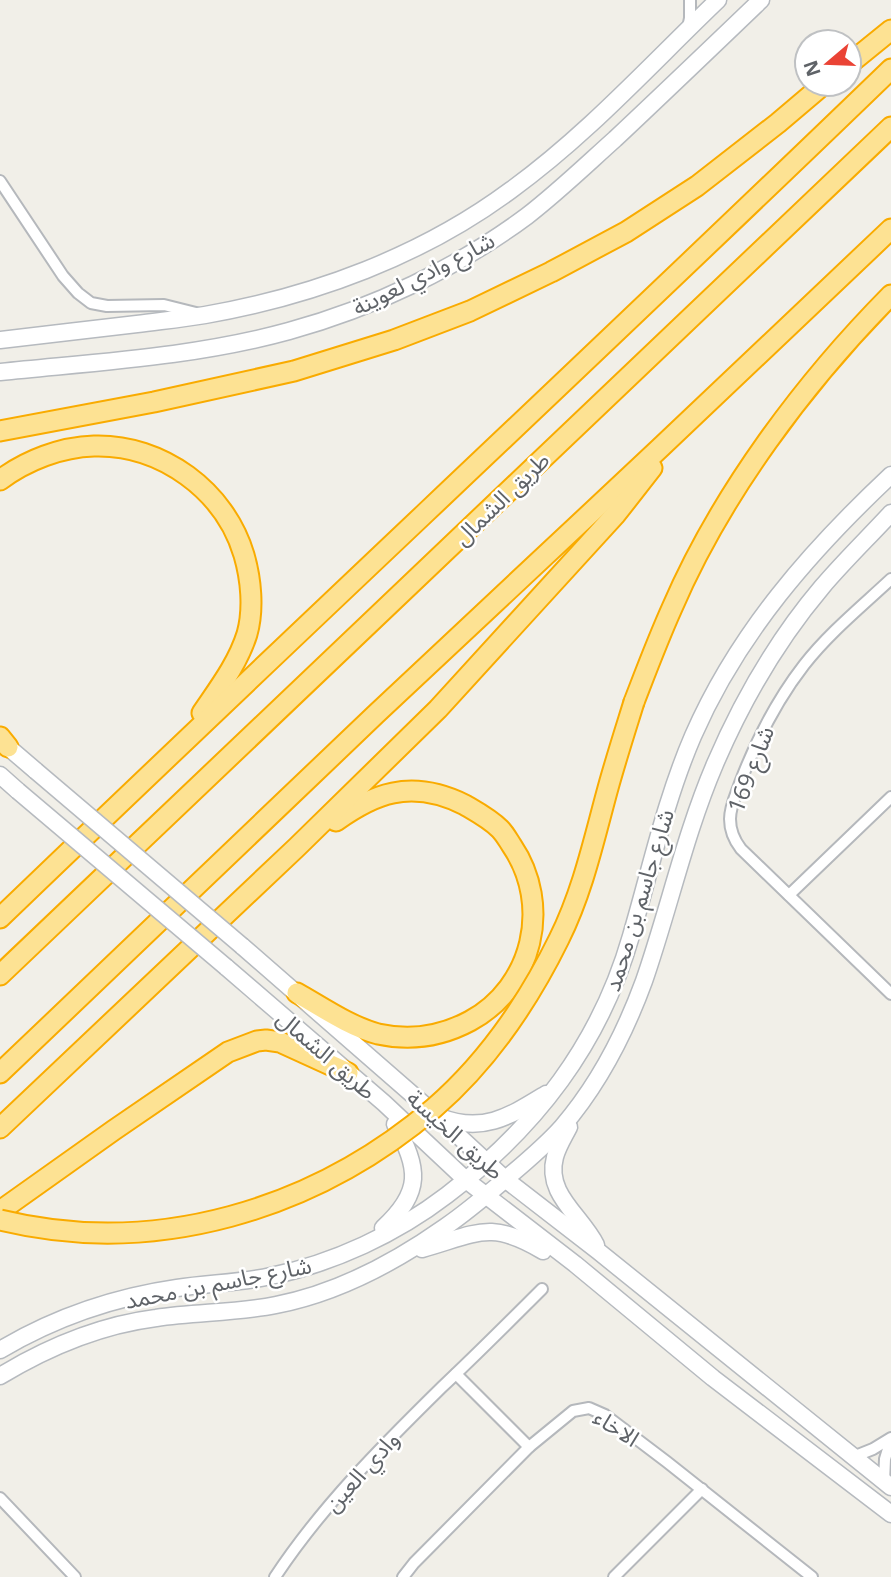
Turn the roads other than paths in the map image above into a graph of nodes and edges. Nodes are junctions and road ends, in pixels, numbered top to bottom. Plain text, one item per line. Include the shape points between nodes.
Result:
1 (690, 0) edge
2 (718, 0) edge
3 (761, 0) edge
4 (688, 29) junction
5 (891, 30) edge
6 (863, 53) edge
7 (891, 69) edge
8 (807, 98) edge
9 (891, 127) edge
10 (0, 181) edge
11 (891, 229) edge
12 (891, 295) edge
13 (203, 316) junction
14 (0, 340) edge
15 (0, 372) edge
16 (0, 431) edge
17 (660, 448) junction
18 (891, 475) edge
19 (0, 480) edge
20 (891, 513) edge
21 (891, 579) edge
22 (3, 741) edge
23 (180, 745) junction
24 (0, 775) edge
25 (891, 797) edge
26 (297, 848) junction
27 (789, 895) junction
28 (0, 918) edge
29 (0, 975) edge
30 (889, 988) edge
31 (297, 993) junction
32 (0, 1073) edge
33 (348, 1073) junction
34 (556, 1088) junction
35 (384, 1103) junction
36 (575, 1111) junction
37 (437, 1116) junction
38 (0, 1128) edge
39 (487, 1163) junction
40 (505, 1179) junction
41 (466, 1180) junction
42 (486, 1196) junction
43 (0, 1211) edge
44 (0, 1220) edge
45 (368, 1242) junction
46 (598, 1251) junction
47 (403, 1254) junction
48 (575, 1264) junction
49 (542, 1289) dead end
50 (0, 1350) edge
51 (456, 1374) junction
52 (0, 1376) edge
53 (891, 1438) edge
54 (529, 1447) junction
55 (853, 1457) junction
56 (888, 1485) edge
57 (702, 1489) junction
58 (0, 1498) edge
59 (891, 1514) edge
60 (620, 1575) edge
61 (75, 1577) edge
62 (275, 1577) edge
63 (403, 1577) edge
64 (812, 1577) edge

1 - 4 street
2 - 4 main road, شارع وادي لعوينة
3 - 15 main road, شارع وادي لعوينة via 562,188 486,244 408,286 342,314 250,341
4 - 13 main road, شارع وادي لعوينة via 568,145 511,191 462,222 417,248 322,286
5 - 6 highway
7 - 23 highway
8 - 16 highway via 696,186 626,232 470,311 294,371
9 - 29 highway, طريق الشمال
10 - 13 street via 63,276 91,303 164,305
11 - 17 highway
12 - 44 highway, bridge via 795,404 703,545 634,702 582,883 561,936 504,1032 467,1075 436,1107 352,1167 261,1207 175,1228 100,1233
13 - 14 main road, شارع وادي لعوينة
17 - 26 highway via 646,477 595,537 438,709
17 - 32 highway
18 - 34 main road, شارع جاسم بن محمد via 787,583 720,681 672,789 620,969 592,1031
19 - 23 highway via 45,456 80,447 111,447 176,468 218,503 246,563 250,615 234,664
20 - 36 main road, شارع جاسم بن محمد via 800,615 745,701 702,794 630,1015
21 - 27 street, شارع 169 via 804,665 753,750 730,811 736,842
22 - 31 main road, طريق الخيسة, bridge
23 - 28 highway
24 - 33 main road, طريق الشمال, bridge
25 - 27 street
26 - 31 highway via 375,798 418,790 450,798 481,813 501,830 520,857 532,889 534,925 525,960 511,985 479,1016 457,1028 405,1038 376,1033
26 - 38 highway
27 - 30 street, شارع 169
31 - 37 main road, طريق الخيسة
33 - 35 main road, طريق الشمال
33 - 43 highway via 280,1042 249,1043 228,1052
34 - 37 main road via 515,1113 484,1124
34 - 39 main road, شارع جاسم بن محمد
35 - 41 main road, طريق الشمال
35 - 45 main road via 409,1153 413,1181 401,1210
36 - 40 main road, شارع جاسم بن محمد via 548,1143
36 - 46 main road via 557,1150 553,1175 560,1196
37 - 39 main road, طريق الخيسة
39 - 40 main road, طريق الخيسة
39 - 41 main road, شارع جاسم بن محمد
40 - 42 main road, شارع جاسم بن محمد
40 - 46 main road, طريق الخيسة
41 - 42 main road, طريق الشمال
41 - 45 main road, شارع جاسم بن محمد via 419,1214
42 - 47 main road, شارع جاسم بن محمد
42 - 48 main road, طريق الخيسة
45 - 50 main road, شارع جاسم بن محمد via 270,1276 119,1300 65,1318
46 - 55 main road, طريق الخيسة
47 - 48 main road via 470,1234 498,1233 525,1240
47 - 52 main road, شارع جاسم بن محمد via 363,1276 300,1300 104,1328
48 - 59 main road, طريق الخيسة via 704,1371
49 - 51 street, وادي العين
51 - 54 street
51 - 62 street, وادي العين via 341,1491
53 - 55 street
53 - 56 street via 885,1460
54 - 57 street, الاخاء via 573,1410 589,1408 605,1415
54 - 63 street, الاخاء
55 - 56 main road, طريق الخيسة
57 - 60 street
57 - 64 street, الاخاء
58 - 61 street

